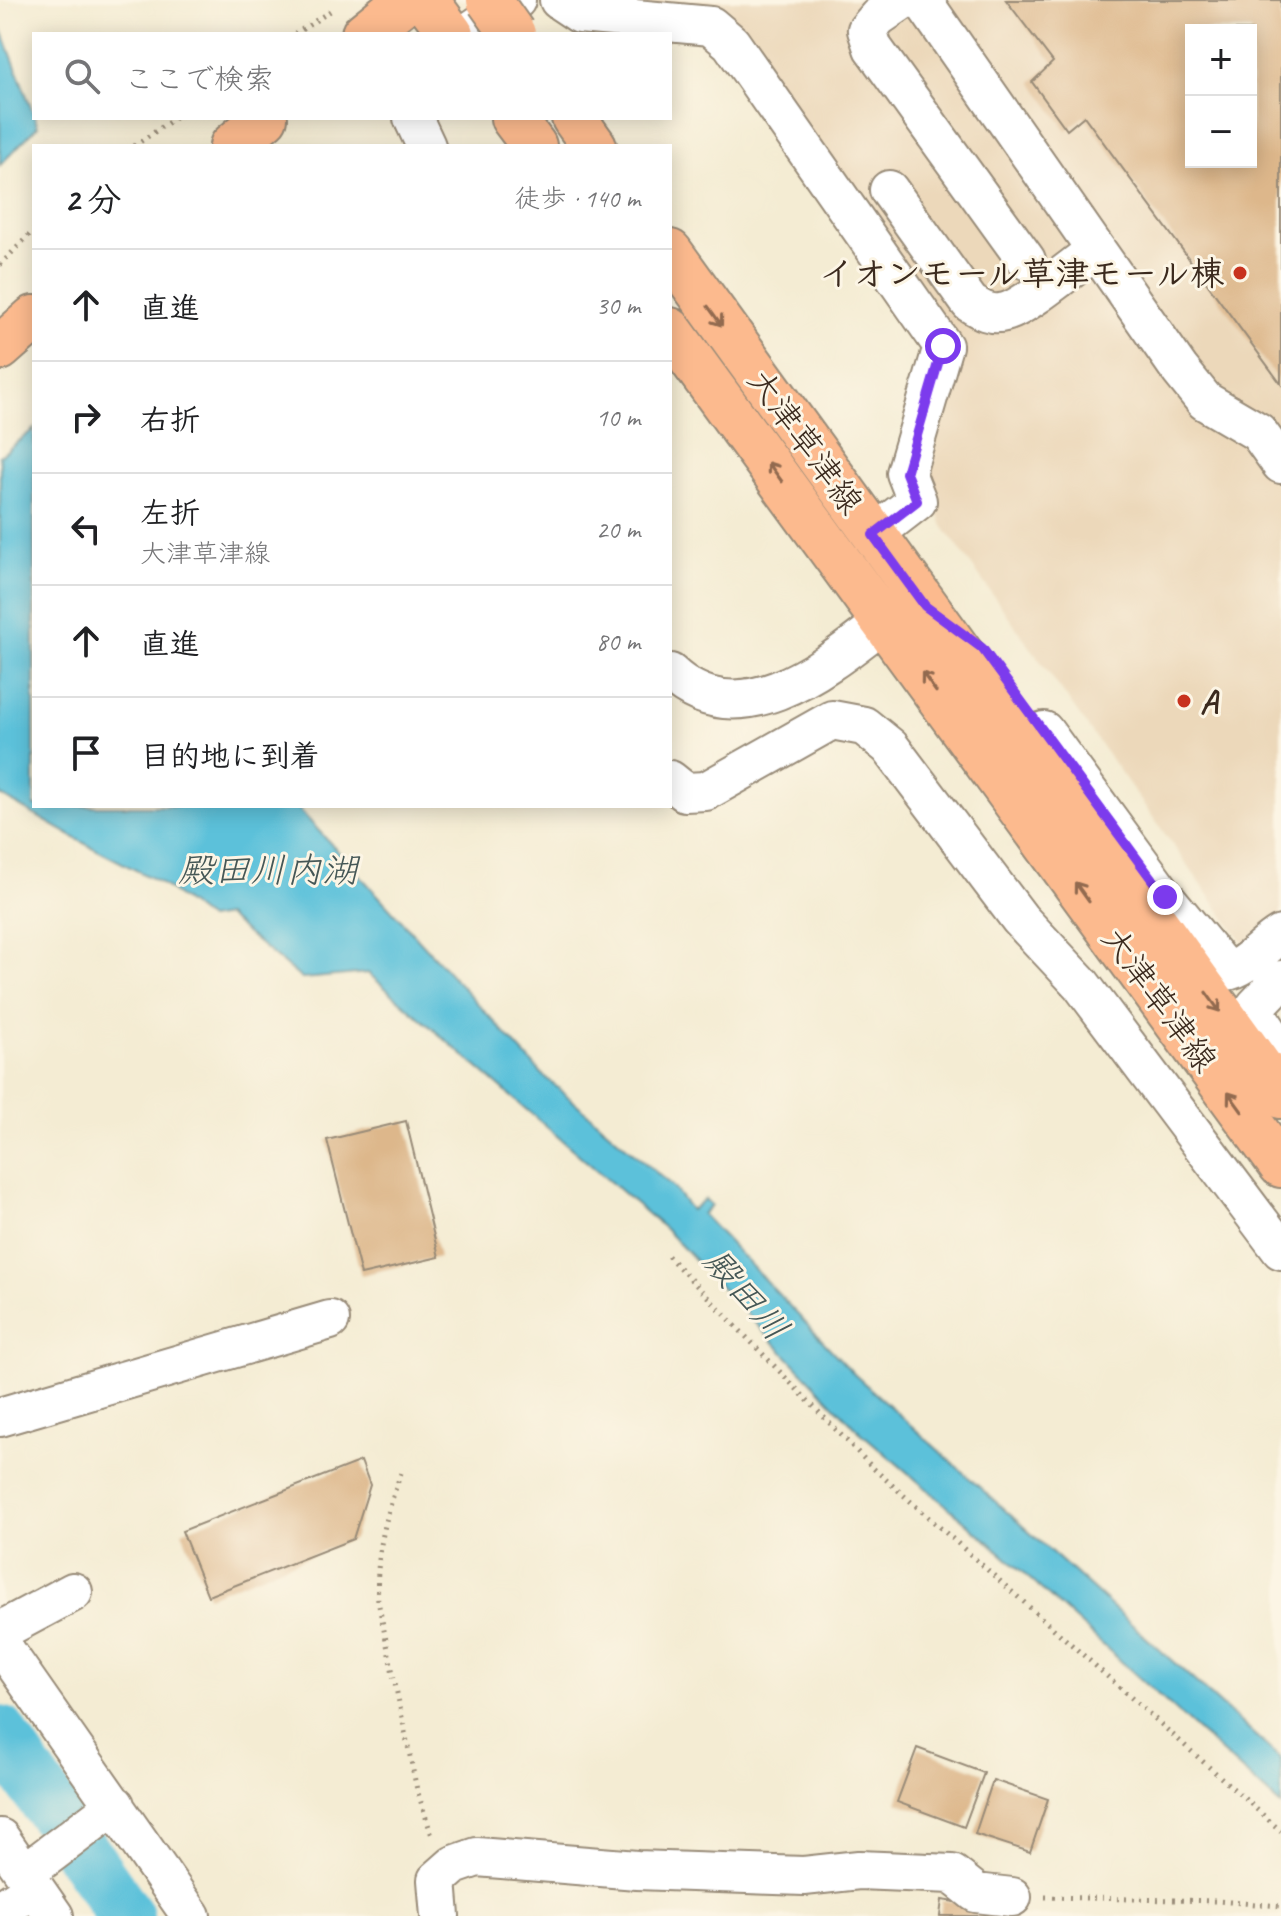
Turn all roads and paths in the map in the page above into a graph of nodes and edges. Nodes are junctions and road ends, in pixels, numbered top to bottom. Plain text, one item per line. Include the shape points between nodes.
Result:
1 (346, 0) edge
2 (406, 0) edge
3 (426, 0) edge
4 (489, 0) edge
5 (516, 0) edge
6 (559, 0) edge
7 (903, 0) edge
8 (922, 0) edge
9 (298, 32) edge
10 (366, 32) edge
11 (450, 32) edge
12 (469, 32) edge
13 (512, 32) edge
14 (172, 120) edge
15 (263, 120) edge
16 (414, 120) edge
17 (514, 120) edge
18 (575, 120) edge
19 (137, 144) edge
20 (234, 144) edge
21 (425, 144) edge
22 (532, 144) edge
23 (593, 144) edge
24 (889, 190) dead end
25 (32, 232) edge
26 (1095, 251) junction
27 (672, 255) edge
28 (1026, 260) dead end
29 (0, 265) edge
30 (32, 320) edge
31 (672, 332) edge
32 (0, 348) edge
33 (1281, 464) edge
34 (873, 535) junction
35 (905, 614) junction
36 (672, 674) edge
37 (672, 782) edge
38 (1281, 935) edge
39 (1281, 980) edge
40 (1281, 1051) edge
41 (1281, 1096) edge
42 (1281, 1165) edge
43 (1281, 1250) edge
44 (668, 1256) dead end
45 (330, 1320) dead end
46 (0, 1417) edge
47 (401, 1473) dead end
48 (73, 1592) dead end
49 (0, 1631) edge
50 (0, 1643) edge
51 (109, 1809) junction
52 (1281, 1831) edge
53 (0, 1838) edge
54 (38, 1885) edge
55 (1012, 1897) joint
56 (438, 1898) edge
57 (1281, 1906) edge
58 (0, 1910) edge
59 (191, 1916) edge

1 - 9 path
2 - 10 main road
3 - 11 main road
4 - 13 main road, bridge
5 - 12 street
6 - 34 street via 580,14 711,26 731,43 943,346 906,473 917,501
7 - 28 street via 867,30 873,48
8 - 26 street
14 - 19 path
15 - 20 main road
16 - 21 street
17 - 22 main road
18 - 23 main road
24 - 26 street via 970,303 985,313 1006,312 1024,302
25 - 29 path
26 - 33 street via 1205,401 1258,432
27 -> 34 main road, 大津草津線
30 - 32 main road
35 -> 31 main road, 大津草津線
34 - 35 main road, 大津草津線
35 - 36 street via 778,692 749,699 699,694
35 - 38 street via 982,648 1165,897 1226,971 1239,969
35 -> 41 main road, 大津草津線
42 -> 35 main road, 大津草津線
37 - 43 street via 685,792 706,791 832,720 864,726 890,747 1020,919 1081,984
39 - 40 street via 1255,1007
44 - 52 path via 873,1468
45 - 46 street
47 - 56 path via 383,1526 378,1601 417,1790 433,1835
48 - 49 street
50 - 51 street
51 - 54 street
51 - 59 street
53 - 54 street
54 - 58 street
55 - 56 street via 976,1893 952,1874 859,1870 804,1876 477,1857 454,1865
55 - 57 path

